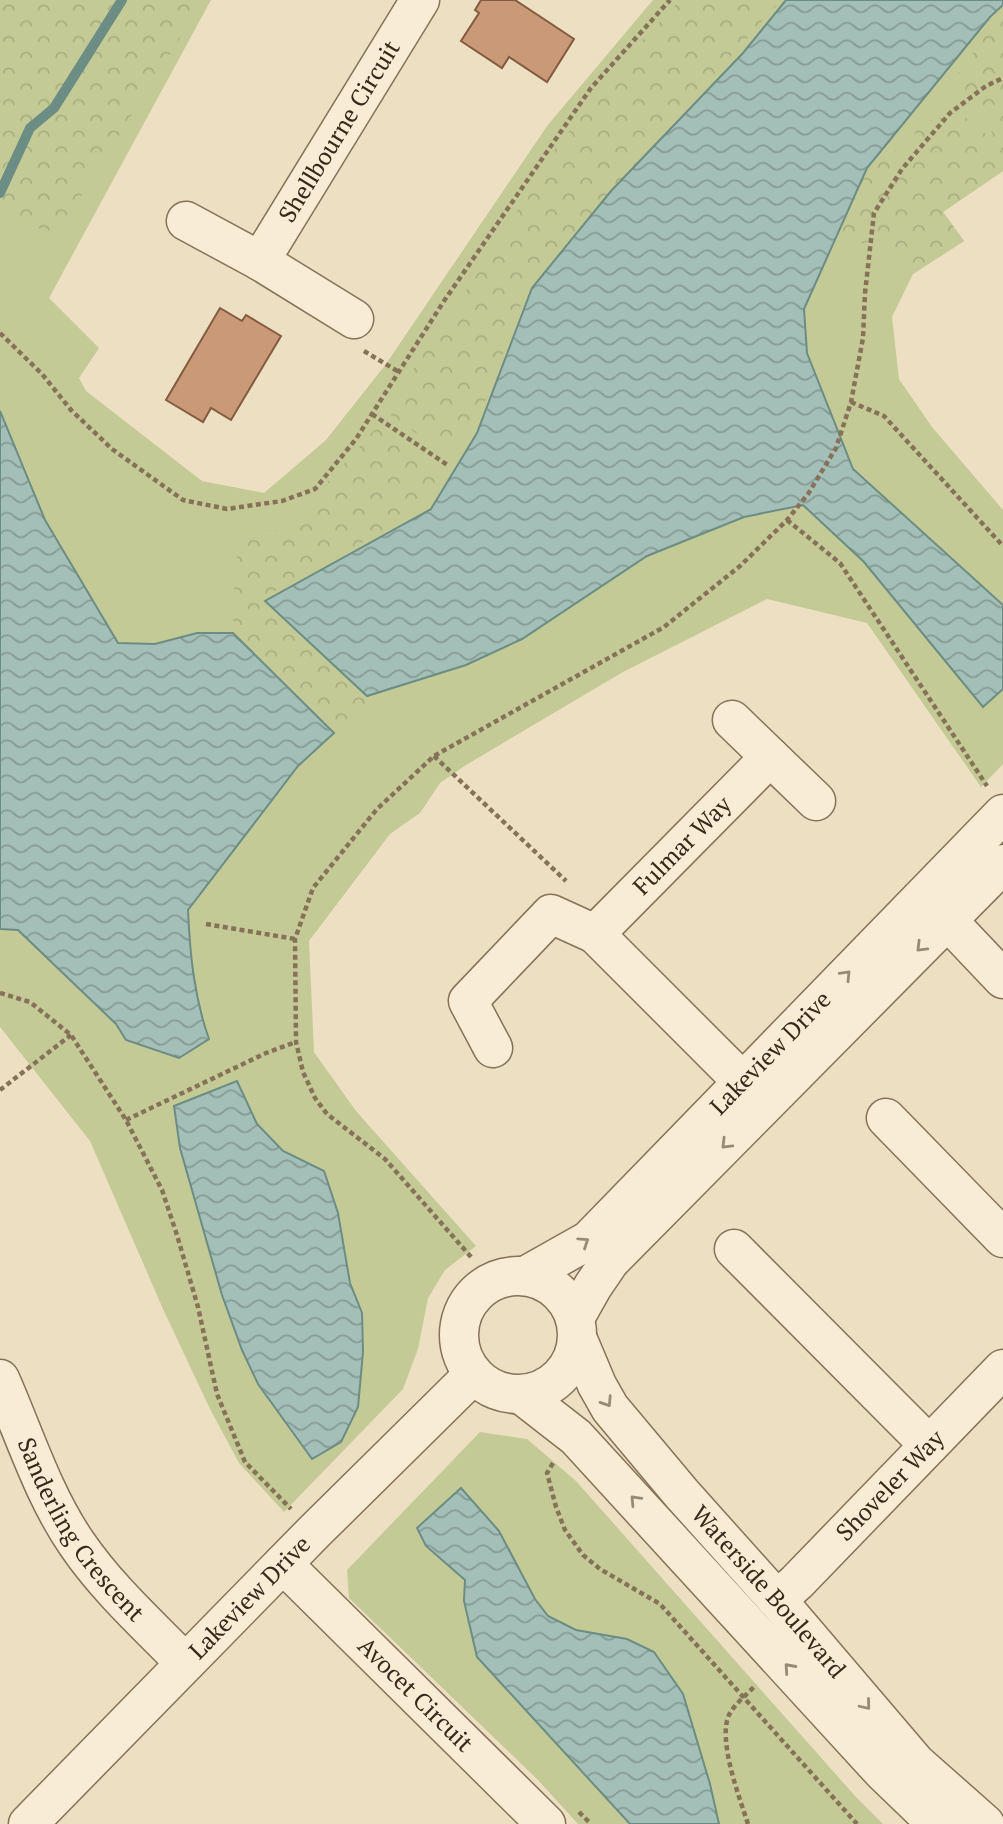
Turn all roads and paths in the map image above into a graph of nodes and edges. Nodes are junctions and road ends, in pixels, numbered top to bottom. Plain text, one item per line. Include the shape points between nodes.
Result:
1 (420, 0) edge
2 (1003, 78) edge
3 (186, 221) dead end
4 (260, 261) junction
5 (354, 318) dead end
6 (0, 333) edge
7 (42, 374) dead end
8 (851, 402) junction
9 (372, 414) dead end
10 (449, 466) dead end
11 (788, 520) junction
12 (1003, 546) edge
13 (732, 720) dead end
14 (434, 756) junction
15 (770, 757) junction
16 (816, 801) dead end
17 (995, 801) edge
18 (1003, 864) edge
19 (572, 887) dead end
20 (935, 908) junction
21 (206, 924) dead end
22 (595, 934) junction
23 (295, 939) junction
24 (1003, 979) edge
25 (0, 993) edge
26 (71, 1035) junction
27 (296, 1042) junction
28 (493, 1048) dead end
29 (0, 1090) edge
30 (754, 1093) junction
31 (886, 1118) dead end
32 (126, 1120) junction
33 (1003, 1238) edge
34 (734, 1249) dead end
35 (471, 1257) dead end
36 (524, 1276) junction
37 (577, 1329) junction
38 (473, 1375) junction
39 (0, 1379) edge
40 (999, 1381) edge
41 (522, 1395) junction
42 (929, 1445) junction
43 (557, 1457) dead end
44 (318, 1528) junction
45 (283, 1564) junction
46 (777, 1600) junction
47 (185, 1663) junction
48 (762, 1679) dead end
49 (743, 1697) junction
50 (28, 1824) edge
51 (546, 1824) edge
52 (748, 1824) edge
53 (858, 1824) edge
54 (937, 1824) edge
55 (985, 1824) edge

1 - 4 street, Shellbourne Circuit
2 - 8 path via 950,113 902,169 874,212 859,369
3 - 4 street
4 - 5 street
6 - 7 path
8 - 11 path via 836,447
8 - 12 path via 884,416
9 - 10 path
11 - 14 path via 664,627
11 - 17 path via 840,563
13 - 15 street
14 - 19 path
14 - 23 path via 377,809 313,888
15 - 16 street
15 - 22 street, Fulmar Way
17 - 20 street, Lakeview Drive
18 - 20 street, Lakeview Drive
20 - 24 street
20 - 30 street, Lakeview Drive
21 - 23 path
22 - 28 street via 551,914 468,1001
22 - 30 street
23 - 27 path
25 - 26 path via 30,1002
26 - 29 path
26 - 32 path
27 - 32 path
27 - 35 path via 303,1072 327,1114 385,1159
36 -> 30 street, Lakeview Drive via 589,1240
30 -> 37 street, Lakeview Drive via 609,1263
31 - 33 street
32 - 44 path via 162,1190 198,1307 217,1394 245,1462 284,1504
34 - 42 street
36 - 37 street via 556,1289 568,1303
36 - 38 street via 493,1281 466,1306 459,1341
37 - 41 street via 571,1364 556,1382
37 -> 46 street, Waterside Boulevard via 610,1408
38 - 41 street via 504,1394
38 - 44 street, Lakeview Drive
39 - 47 street, Sanderling Crescent via 53,1503 76,1544
40 - 42 street, Shoveler Way
54 -> 41 street, Waterside Boulevard via 882,1771 576,1437
42 - 46 street, Shoveler Way
43 - 49 path via 547,1473 572,1541 600,1569 660,1604
44 - 45 street, Lakeview Drive
45 - 47 street, Lakeview Drive
45 - 51 street, Avocet Circuit
46 -> 55 street, Waterside Boulevard via 916,1763
47 - 50 street, Lakeview Drive
48 - 49 path
49 - 52 path via 728,1715 726,1735
49 - 53 path

